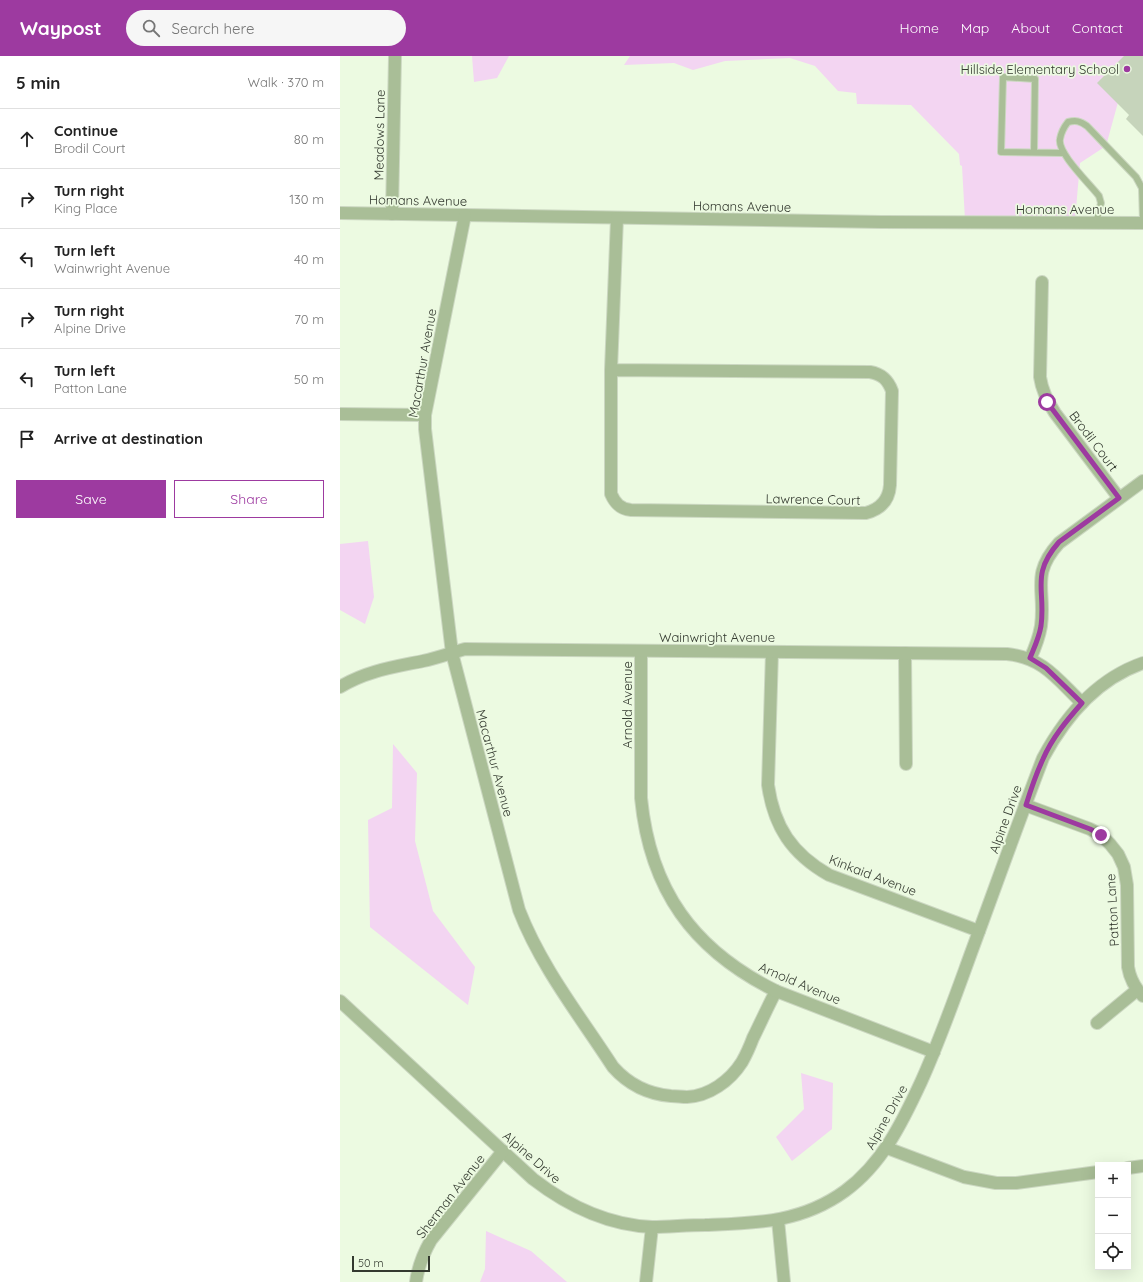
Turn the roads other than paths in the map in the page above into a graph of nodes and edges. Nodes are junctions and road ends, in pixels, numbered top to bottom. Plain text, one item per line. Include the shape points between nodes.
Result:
1 (395, 56) edge
2 (1034, 152) junction
3 (1063, 152) junction
4 (340, 213) edge
5 (392, 214) junction
6 (465, 215) junction
7 (617, 218) junction
8 (1143, 222) edge
9 (1096, 223) junction
10 (1042, 282) dead end
11 (611, 370) junction
12 (340, 414) edge
13 (425, 415) junction
14 (1143, 481) edge
15 (1119, 498) junction
16 (641, 651) junction
17 (772, 652) junction
18 (452, 653) junction
19 (905, 653) junction
20 (1030, 658) junction
21 (1143, 663) edge
22 (340, 687) edge
23 (1082, 703) junction
24 (906, 764) dead end
25 (1026, 805) junction
26 (979, 931) junction
27 (776, 990) junction
28 (1140, 993) edge
29 (340, 1001) edge
30 (1097, 1023) dead end
31 (934, 1052) junction
32 (887, 1148) junction
33 (503, 1151) junction
34 (1143, 1166) edge
35 (1131, 1168) edge
36 (1095, 1172) edge
37 (778, 1220) junction
38 (652, 1227) junction
39 (416, 1282) edge
40 (646, 1282) edge
41 (784, 1282) edge

1 - 5 street, Meadows Lane
2 - 2 lane via 1001,152 1003,77 1035,79
2 - 3 lane
3 - 8 lane via 1059,140 1063,129 1068,122 1080,121 1136,177 1142,188
3 - 9 lane via 1099,196
4 - 5 street, Homans Avenue
5 - 6 street, Homans Avenue
6 - 7 street, Homans Avenue
6 - 13 street, Macarthur Avenue
7 - 9 street, Homans Avenue
7 - 11 street, Lawrence Court
8 - 9 street, Homans Avenue
10 - 15 street, Brodil Court via 1042,390 1051,407
11 - 11 street, Lawrence Court via 611,494 619,506 631,510 866,513 881,507 886,501 890,485 892,391 889,383 877,373
12 - 13 street
13 - 18 street, Macarthur Avenue
14 - 15 street
15 - 20 street via 1059,542 1051,551 1041,574 1041,627
16 - 17 street, Wainwright Avenue
16 - 18 street, Wainwright Avenue via 466,649
16 - 27 street, Arnold Avenue via 641,798 643,821 654,865 674,905 701,938 719,956 740,971
17 - 19 street, Wainwright Avenue
17 - 26 street, Kinkaid Avenue via 768,785 775,817 792,846 808,861 829,874
18 - 22 street, Wainwright Avenue via 368,673
18 - 27 street, Macarthur Avenue via 519,910 539,954 613,1067 633,1085 659,1095 687,1097 713,1089 734,1073 742,1062
19 - 20 street, Wainwright Avenue via 1007,654
19 - 24 street
20 - 23 street, Wainwright Avenue via 1046,668
21 - 23 street, Alpine Drive via 1115,677
23 - 25 street, Alpine Drive via 1054,738 1043,758
25 - 26 street, Alpine Drive
25 - 28 street, Patton Lane via 1090,829 1106,840 1118,854 1124,866 1127,885 1128,967 1130,978
26 - 31 street, Alpine Drive
27 - 31 street, Arnold Avenue
28 - 30 street
29 - 33 street, Alpine Drive
31 - 32 street, Alpine Drive via 910,1107
32 - 36 street via 964,1177 996,1183 1016,1183
32 - 37 street, Alpine Drive via 875,1164 845,1192 806,1212
33 - 38 street, Alpine Drive via 549,1192 569,1204 611,1220
33 - 39 street, Sherman Avenue via 430,1240 421,1260
34 - 35 street
37 - 38 street, Alpine Drive
37 - 41 street
38 - 40 street

